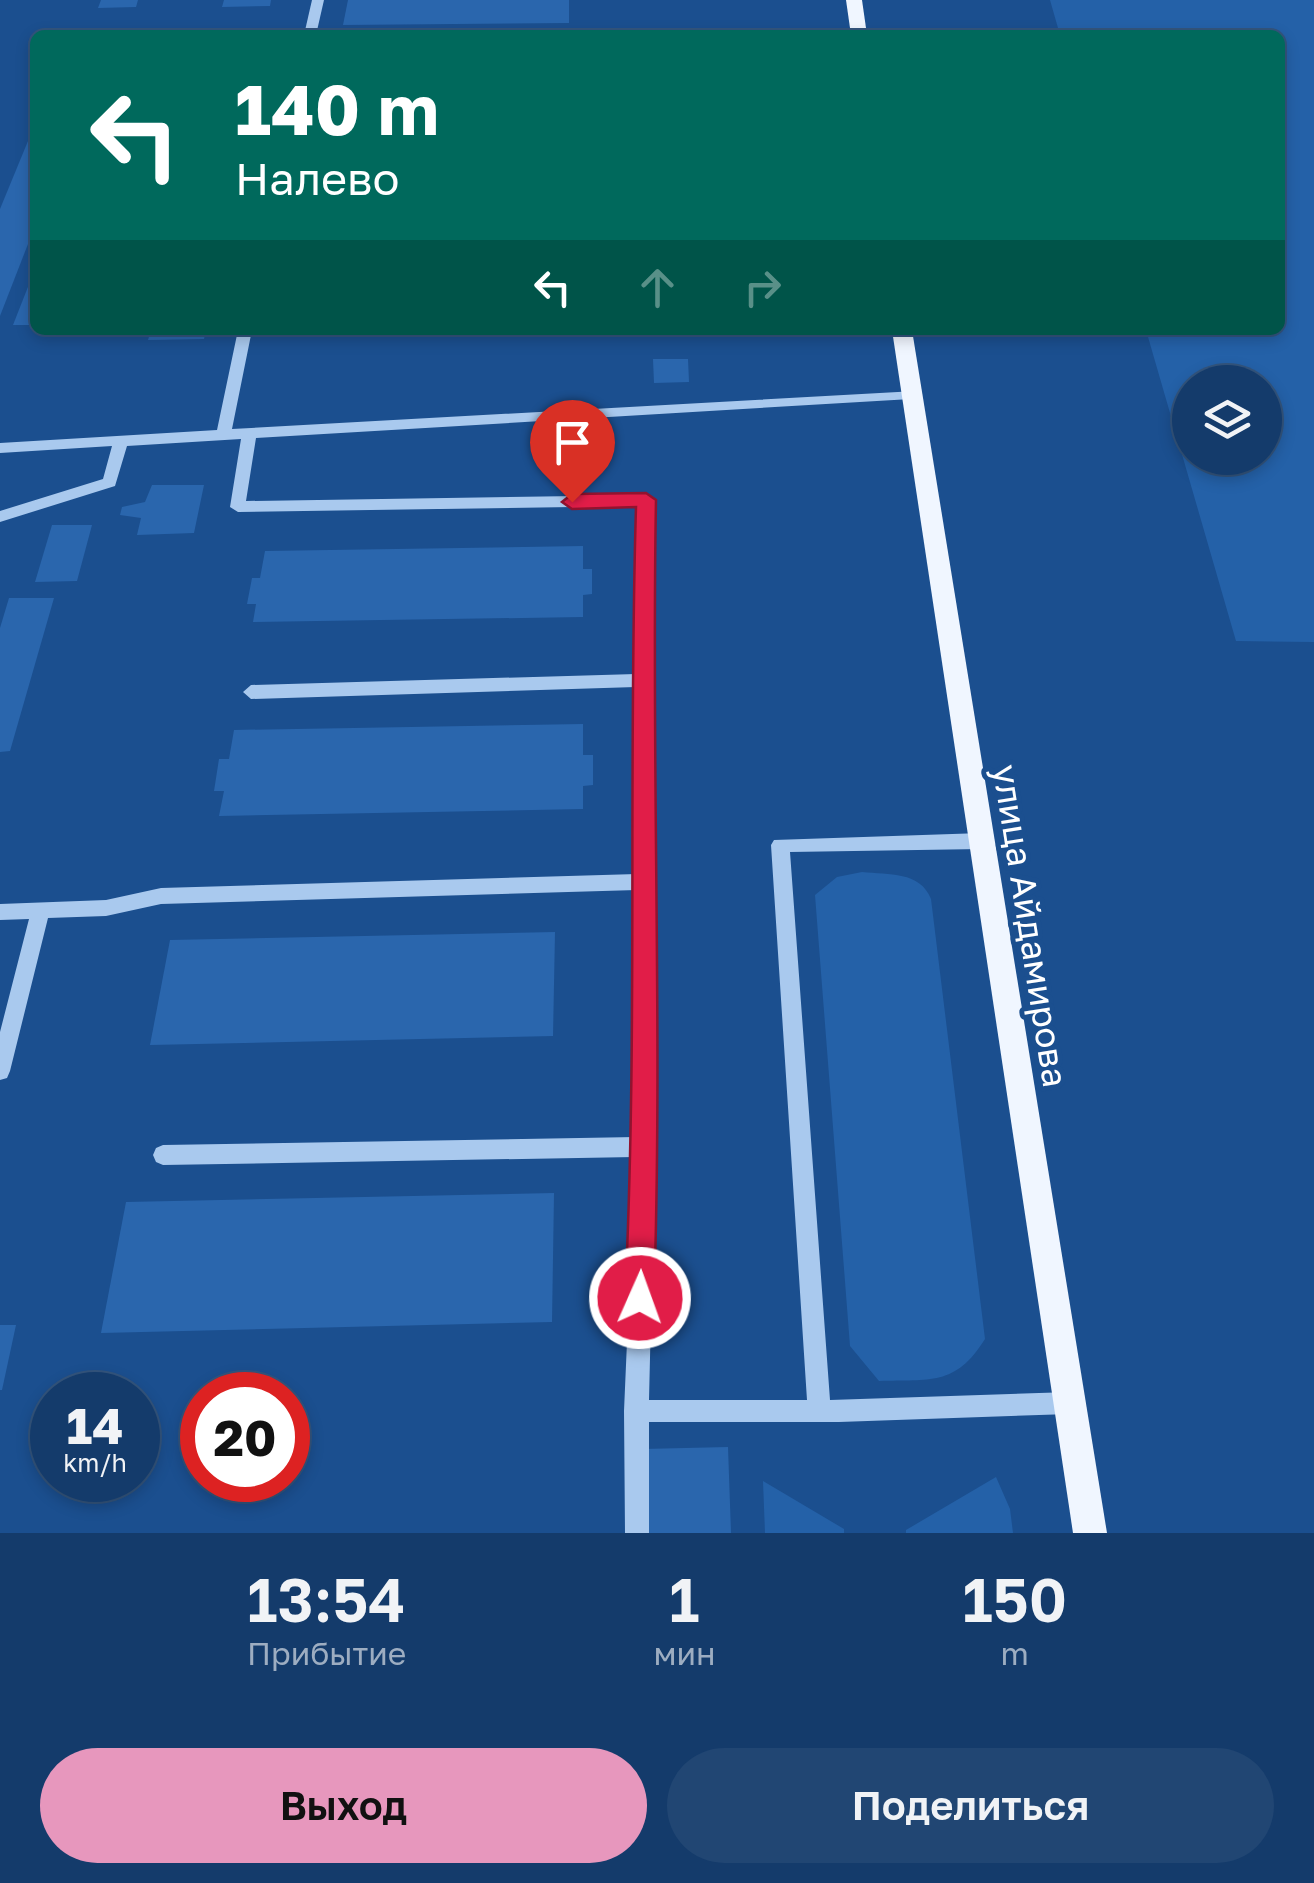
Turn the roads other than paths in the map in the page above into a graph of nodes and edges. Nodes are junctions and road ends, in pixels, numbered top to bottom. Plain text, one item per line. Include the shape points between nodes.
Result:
1 (318, 0) edge
2 (854, 0) edge
3 (311, 30) edge
4 (858, 30) edge
5 (244, 335) edge
6 (903, 335) edge
7 (911, 394) junction
8 (249, 432) junction
9 (224, 433) junction
10 (121, 440) junction
11 (0, 448) edge
12 (0, 517) edge
13 (642, 680) junction
14 (251, 692) dead end
15 (982, 841) junction
16 (647, 882) junction
17 (40, 911) junction
18 (0, 912) edge
19 (0, 1071) edge
20 (646, 1147) junction
21 (163, 1155) dead end
22 (1070, 1403) junction
23 (634, 1411) junction
24 (818, 1411) junction
25 (637, 1533) edge
26 (1090, 1533) edge

1 - 3 lane
2 - 4 main road
5 - 9 lane
6 - 7 main road, улица Айдамирова
7 - 8 lane
7 - 15 main road, улица Айдамирова
8 - 9 lane
8 - 13 lane via 238,507 646,500
9 - 10 lane
10 - 11 lane
10 - 12 lane via 110,482
13 - 14 lane
13 - 16 lane
15 - 22 main road, улица Айдамирова
15 - 24 lane via 780,845
16 - 17 lane via 161,896 106,908
16 - 20 lane
17 - 18 lane
17 - 19 lane
20 - 21 lane
20 - 23 lane
22 - 24 lane
22 - 26 main road, улица Айдамирова
23 - 24 lane
23 - 25 lane

